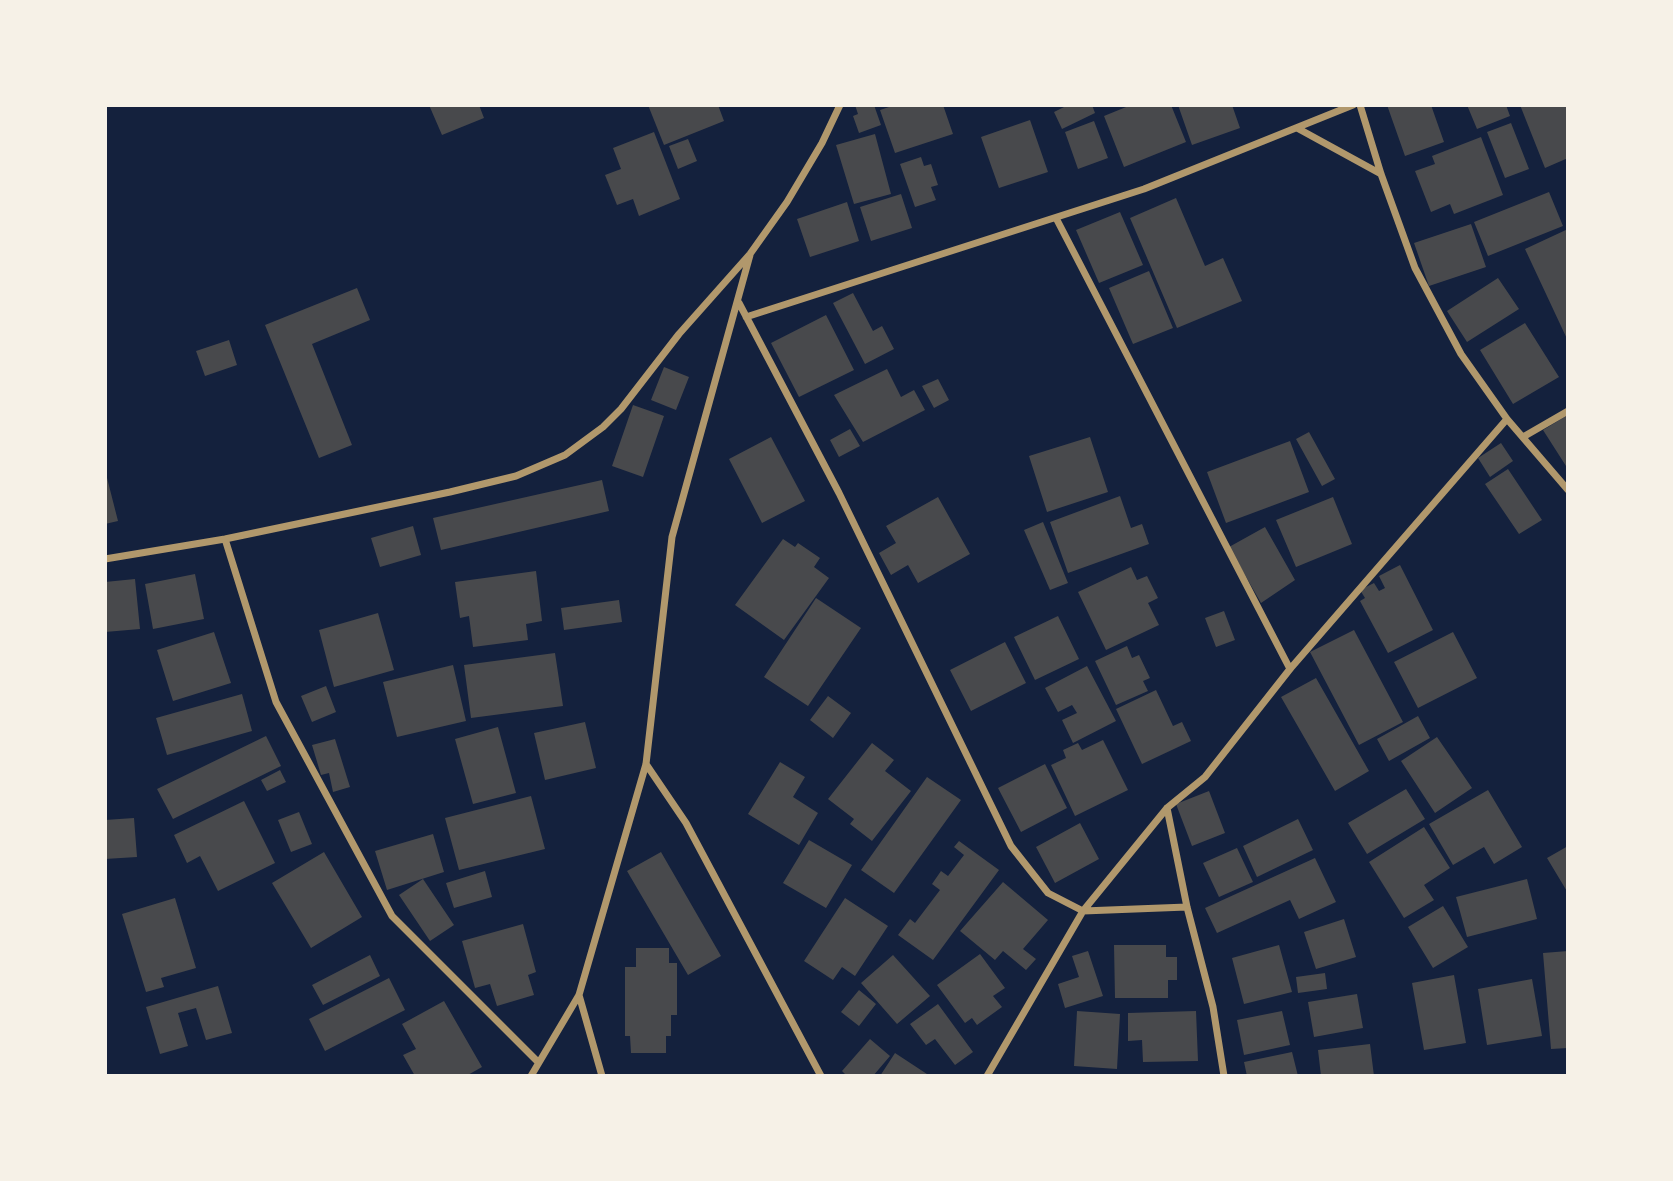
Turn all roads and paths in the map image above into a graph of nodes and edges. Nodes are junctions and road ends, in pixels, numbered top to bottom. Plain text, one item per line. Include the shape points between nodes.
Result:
1 (840, 105) edge
2 (1353, 105) edge
3 (1360, 105) edge
4 (1297, 128) junction
5 (1381, 174) junction
6 (1056, 218) junction
7 (750, 254) junction
8 (739, 303) junction
9 (746, 317) junction
10 (1568, 411) edge
11 (1507, 419) junction
12 (1523, 437) junction
13 (1568, 490) edge
14 (225, 539) junction
15 (105, 559) edge
16 (1290, 670) junction
17 (646, 764) junction
18 (1167, 808) junction
19 (1187, 907) junction
20 (1083, 911) junction
21 (579, 995) junction
22 (537, 1061) junction
23 (531, 1076) edge
24 (602, 1076) edge
25 (821, 1076) edge
26 (987, 1076) edge
27 (1224, 1076) edge

1 - 7 street via 787,202
2 - 4 street
3 - 5 street
4 - 5 street
4 - 6 street via 1144,189
5 - 11 street via 1415,268 1461,354
6 - 9 street
6 - 16 street
7 - 8 street
7 - 14 street via 621,409 565,455 516,476
8 - 9 street
8 - 17 street via 672,537
9 - 20 street via 839,493 1011,846 1048,893
10 - 12 street
11 - 12 street
11 - 16 street
12 - 13 street
14 - 15 street
14 - 22 street via 276,702 392,916
16 - 18 street via 1205,776
17 - 21 street
17 - 25 street via 685,824
18 - 19 street
18 - 20 street
19 - 20 street
19 - 27 street via 1213,1007
20 - 26 street
21 - 22 street
21 - 24 street
22 - 23 street

